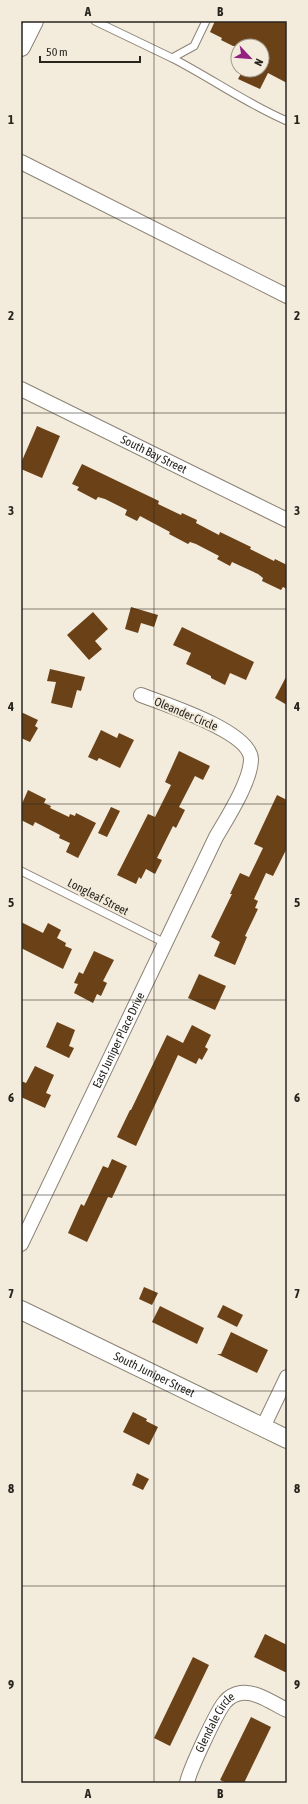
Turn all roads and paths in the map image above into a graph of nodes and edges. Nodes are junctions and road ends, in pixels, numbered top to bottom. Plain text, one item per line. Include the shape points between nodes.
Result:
1 (34, 21) edge
2 (95, 21) edge
3 (206, 21) edge
4 (21, 47) edge
5 (172, 58) junction
6 (287, 121) edge
7 (21, 162) edge
8 (287, 296) edge
9 (21, 389) edge
10 (287, 520) edge
11 (141, 695) dead end
12 (216, 838) joint
13 (21, 871) edge
14 (165, 944) junction
15 (21, 1244) edge
16 (21, 1310) edge
17 (287, 1377) edge
18 (263, 1427) junction
19 (287, 1439) edge
20 (287, 1710) edge
21 (187, 1783) edge

1 - 4 street
2 - 5 lane
3 - 5 lane via 194,46
5 - 6 lane via 209,77 265,112
7 - 8 street
9 - 10 street, South Bay Street
11 - 12 street, Oleander Circle via 218,726 248,749 251,759 248,776
12 - 14 street, East Juniper Place Drive
13 - 14 lane, Longleaf Street
14 - 15 street, East Juniper Place Drive
16 - 18 street, South Juniper Street
17 - 18 street
18 - 19 street, South Juniper Street
20 - 21 street, Glendale Circle via 252,1694 243,1693 230,1698 221,1708

